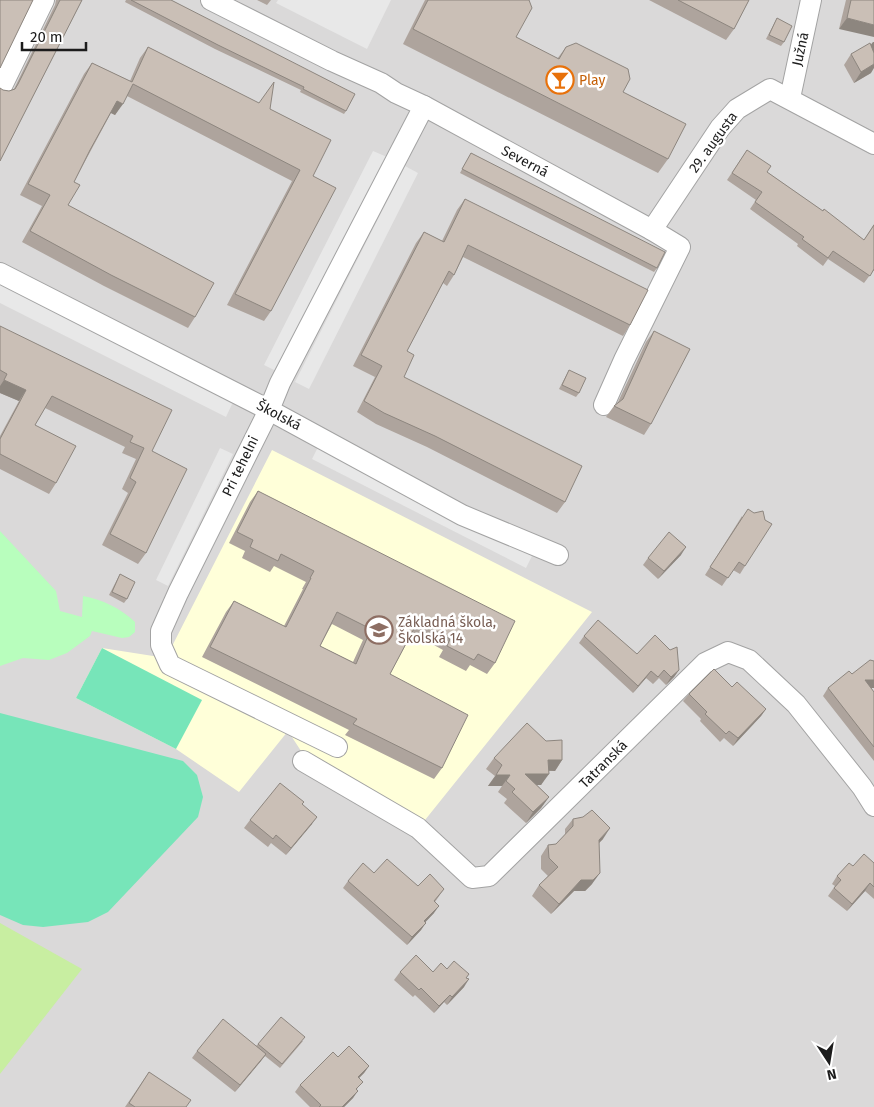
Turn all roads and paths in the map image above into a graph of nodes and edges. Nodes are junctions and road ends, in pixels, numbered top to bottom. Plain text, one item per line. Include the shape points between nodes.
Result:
1 (44, 0) edge
2 (211, 0) edge
3 (811, 0) edge
4 (0, 90) edge
5 (790, 98) junction
6 (424, 106) junction
7 (874, 144) edge
8 (652, 230) junction
9 (0, 273) edge
10 (604, 405) dead end
11 (269, 410) junction
12 (558, 555) dead end
13 (337, 747) dead end
14 (303, 761) dead end
15 (874, 806) edge

1 - 4 street
2 - 6 street, Severná
3 - 5 street, Južná
5 - 7 street, 29. augusta
5 - 8 street, 29. augusta via 770,88 737,109 720,128
6 - 8 street, Severná
6 - 11 street, Pri tehelni
8 - 10 street, Severná via 680,247
9 - 11 street, Školská
11 - 12 street, Školská via 462,515
11 - 13 street, Pri tehelni via 178,593 161,631 161,645 170,665
14 - 15 street, Tatranská via 418,828 472,878 489,876 705,662 728,652 749,660 796,704

